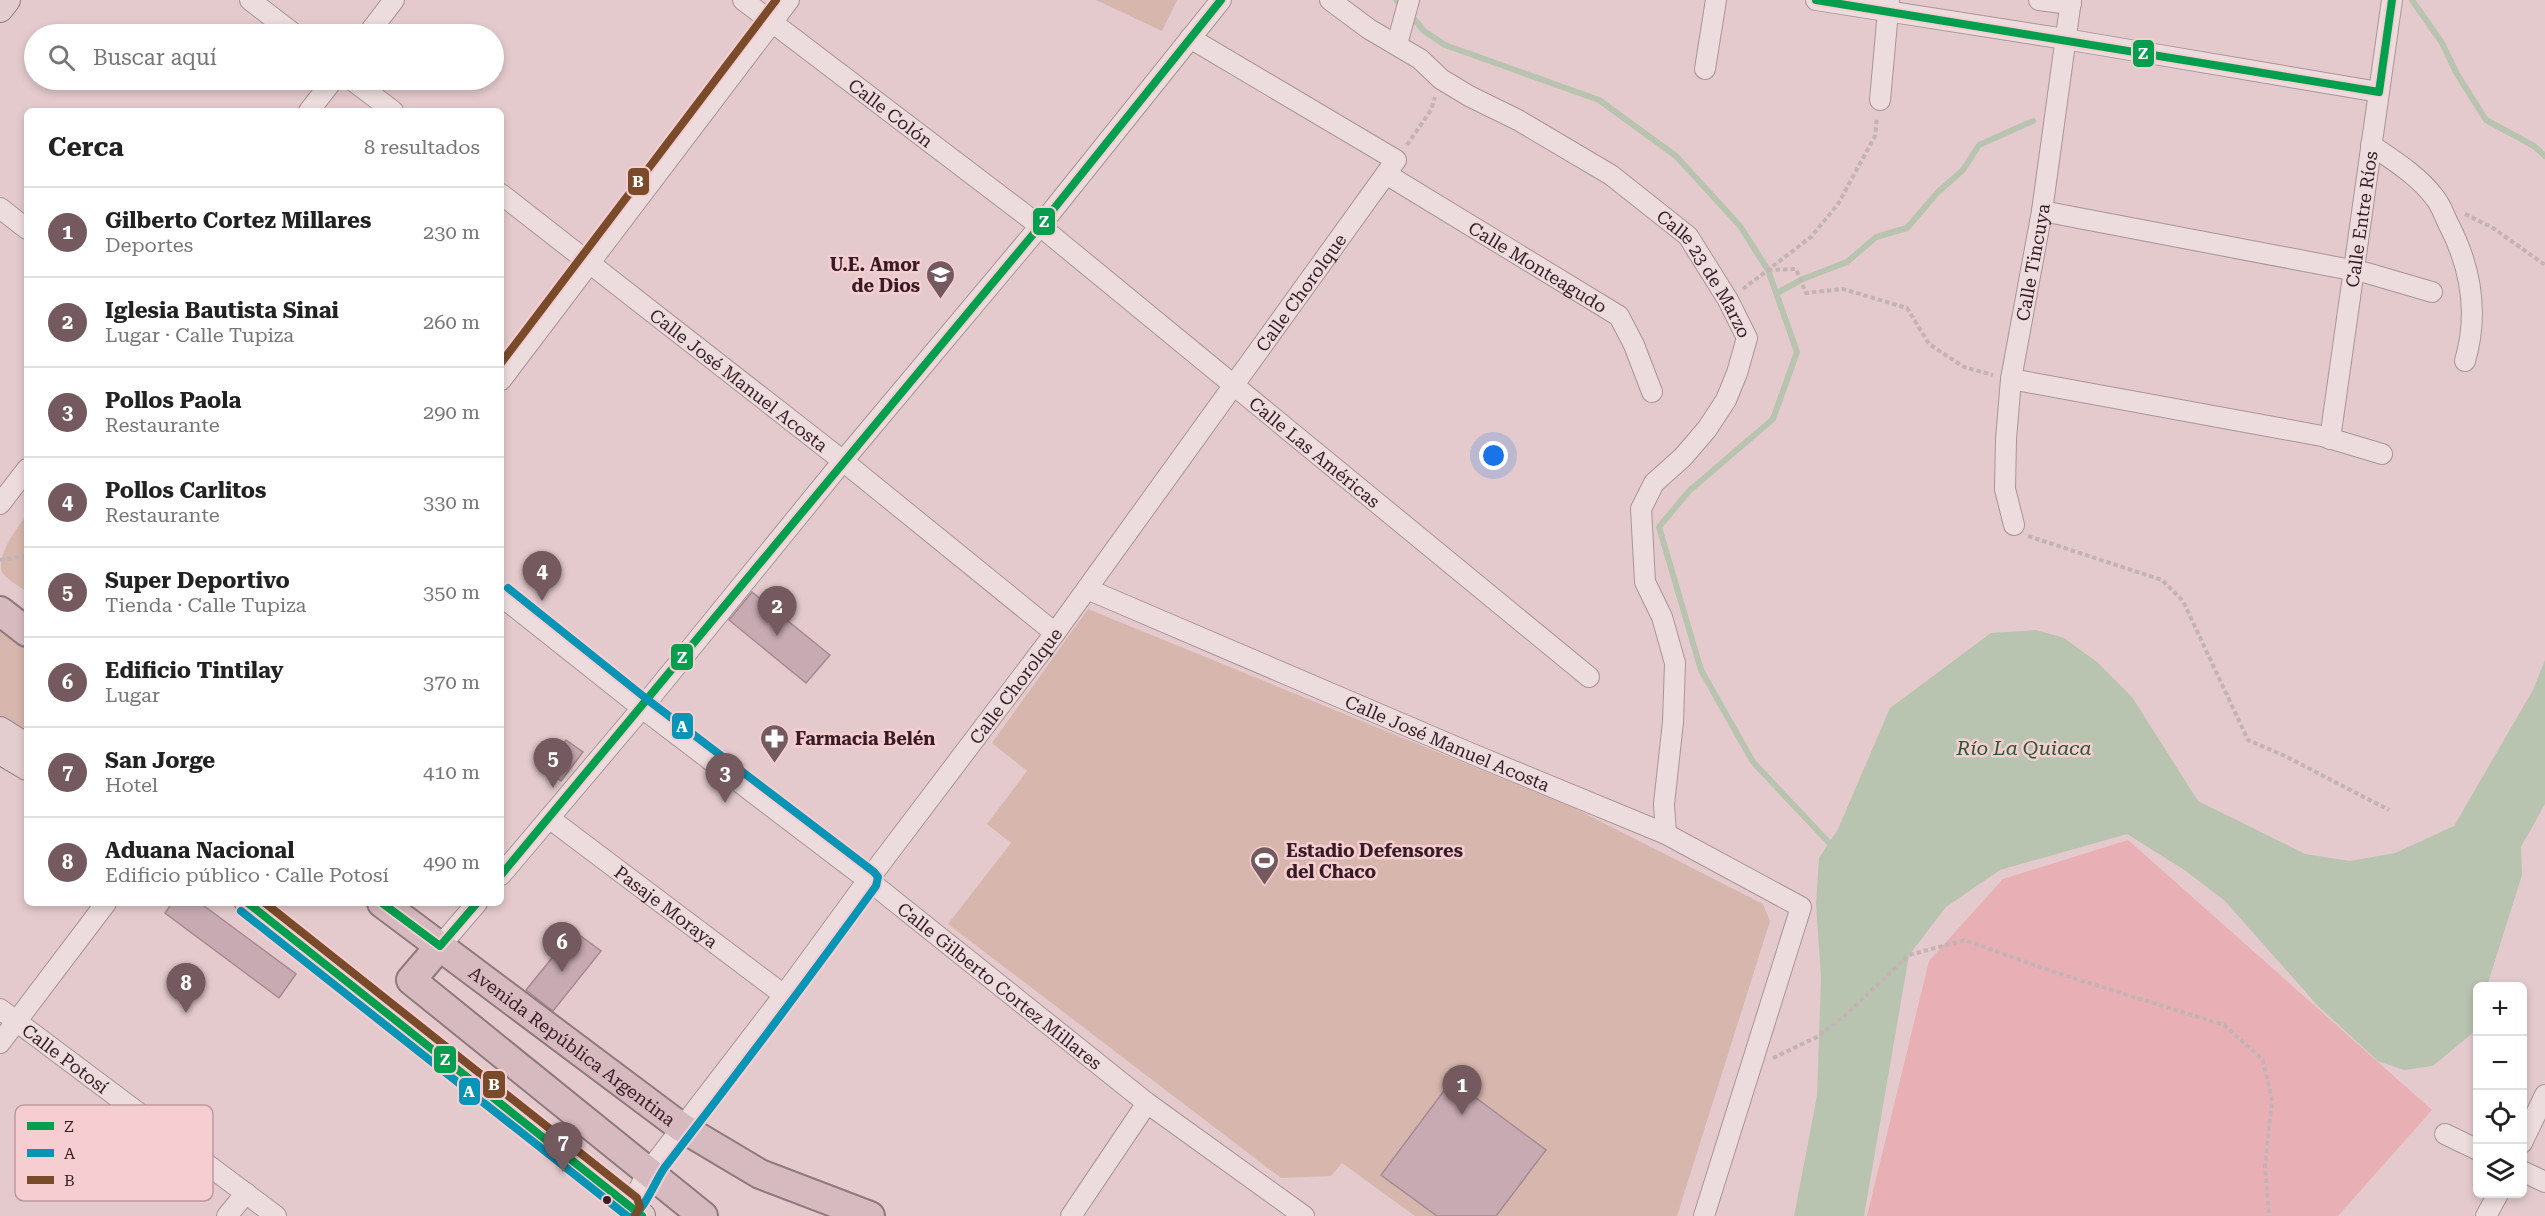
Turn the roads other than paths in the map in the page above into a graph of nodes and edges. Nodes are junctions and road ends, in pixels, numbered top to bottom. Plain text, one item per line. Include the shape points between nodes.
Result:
1 (7, 0) edge
2 (250, 0) edge
3 (394, 0) edge
4 (743, 0) edge
5 (789, 0) edge
6 (1221, 0) edge
7 (1330, 0) edge
8 (1409, 0) edge
9 (1716, 0) edge
10 (1816, 0) edge
11 (2039, 0) edge
12 (2392, 0) edge
13 (2071, 2) edge
14 (1889, 5) edge
15 (0, 9) edge
16 (771, 23) junction
17 (281, 24) edge
18 (376, 24) edge
19 (1190, 38) junction
20 (2066, 39) junction
21 (1398, 44) junction
22 (1705, 69) dead end
23 (325, 90) edge
24 (365, 90) edge
25 (2379, 92) junction
26 (1880, 100) road end
27 (311, 108) edge
28 (389, 108) edge
29 (2371, 145) junction
30 (1391, 167) junction
31 (504, 196) edge
32 (0, 208) edge
33 (2042, 210) junction
34 (1040, 226) junction
35 (24, 227) edge
36 (590, 262) junction
37 (2354, 270) junction
38 (2432, 292) dead end
39 (2465, 362) dead end
40 (504, 376) edge
41 (2011, 379) junction
42 (1234, 384) junction
43 (1652, 392) dead end
44 (2330, 439) junction
45 (2382, 453) dead end
46 (843, 461) junction
47 (24, 473) edge
48 (0, 504) edge
49 (2014, 525) road end
50 (1087, 589) junction
51 (504, 598) edge
52 (0, 610) edge
53 (24, 630) edge
54 (1055, 633) junction
55 (1589, 677) dead end
56 (642, 708) junction
57 (0, 730) edge
58 (24, 745) edge
59 (0, 751) edge
60 (24, 765) edge
61 (549, 818) junction
62 (1666, 834) junction
63 (504, 871) edge
64 (868, 880) junction
65 (104, 906) edge
66 (252, 906) edge
67 (386, 906) edge
68 (474, 906) edge
69 (440, 946) junction
70 (784, 995) junction
71 (0, 1009) edge
72 (16, 1021) junction
73 (0, 1043) edge
74 (2545, 1095) edge
75 (1148, 1103) junction
76 (128, 1105) edge
77 (681, 1127) junction
78 (2445, 1134) dead end
79 (2527, 1134) edge
80 (2473, 1148) edge
81 (213, 1168) edge
82 (648, 1172) junction
83 (2527, 1174) edge
84 (2545, 1182) edge
85 (246, 1193) junction
86 (2496, 1198) edge
87 (631, 1213) edge
88 (227, 1216) edge
89 (276, 1216) edge
90 (703, 1216) edge
91 (870, 1216) edge
92 (1071, 1216) edge
93 (1304, 1216) edge
94 (1704, 1216) edge
95 (2486, 1216) edge

1 - 15 main road
2 - 17 street
3 - 18 street
4 - 16 street, Calle Colón
5 - 16 street
6 - 19 street
7 - 21 street, Calle 23 de Marzo via 1369,29
8 - 21 street
9 - 22 street
10 - 14 street
11 - 13 street
12 - 25 street, Calle Entre Ríos
13 - 20 street, Calle Tincuya
14 - 20 street
14 - 26 street
16 - 34 street, Calle Colón
16 - 36 street
19 - 30 street, Calle Monteagudo
19 - 34 street
20 - 25 street
20 - 33 street, Calle Tincuya
21 - 62 street, Calle 23 de Marzo via 1420,58 1441,79 1611,175 1688,236 1747,338 1726,400 1683,457 1654,483 1641,509 1646,582 1662,617 1675,663 1664,804
23 - 27 street
24 - 28 street
25 - 29 street, Calle Entre Ríos
29 - 37 street, Calle Entre Ríos
29 - 39 street via 2405,169 2435,198 2455,237 2471,285 2471,340
30 - 42 street, Calle Chorolque
30 - 43 street, Calle Monteagudo via 1619,316
31 - 36 street, Calle José Manuel Acosta
32 - 35 street
33 - 37 street
33 - 41 street, Calle Tincuya
34 - 42 street, Calle Las Américas
34 - 46 street
36 - 40 street
36 - 46 street, Calle José Manuel Acosta
37 - 38 street
37 - 44 street, Calle Entre Ríos
41 - 44 street
41 - 49 street, Calle Tincuya via 2005,489
42 - 50 street, Calle Chorolque
42 - 55 street, Calle Las Américas
44 - 45 street
46 - 54 street, Calle José Manuel Acosta
46 - 56 street
47 - 48 street
50 - 54 street, Calle Chorolque
50 - 62 street, Calle José Manuel Acosta
51 - 56 street, Calle Gilberto Cortez Millares
52 - 53 highway
54 - 64 street, Calle Chorolque
56 - 61 street
56 - 64 street, Calle Gilberto Cortez Millares
57 - 58 main road
59 - 60 main road
61 - 63 street
61 - 70 street, Pasaje Moraya
62 - 94 street, Calle José Manuel Acosta via 1801,907
64 - 70 street, Calle Chorolque
64 - 75 street, Calle Gilberto Cortez Millares
65 - 72 street
66 - 87 main road
67 - 69 highway, Avenida República Argentina
68 - 69 street
69 - 77 highway, Avenida República Argentina
69 - 82 highway via 411,980
70 - 77 street, Calle Chorolque
71 - 72 street, Calle Potosí
72 - 73 street
72 - 76 street, Calle Potosí
74 - 79 street
75 - 92 street
75 - 93 street, Calle Gilberto Cortez Millares
77 - 82 street, Calle Chorolque
77 - 91 highway, Avenida República Argentina via 760,1174
78 - 80 street
81 - 85 street, Calle Potosí
82 - 87 street, Calle Chorolque
82 - 90 highway
83 - 84 street
85 - 88 street
85 - 89 street, Calle Potosí
86 - 95 street

